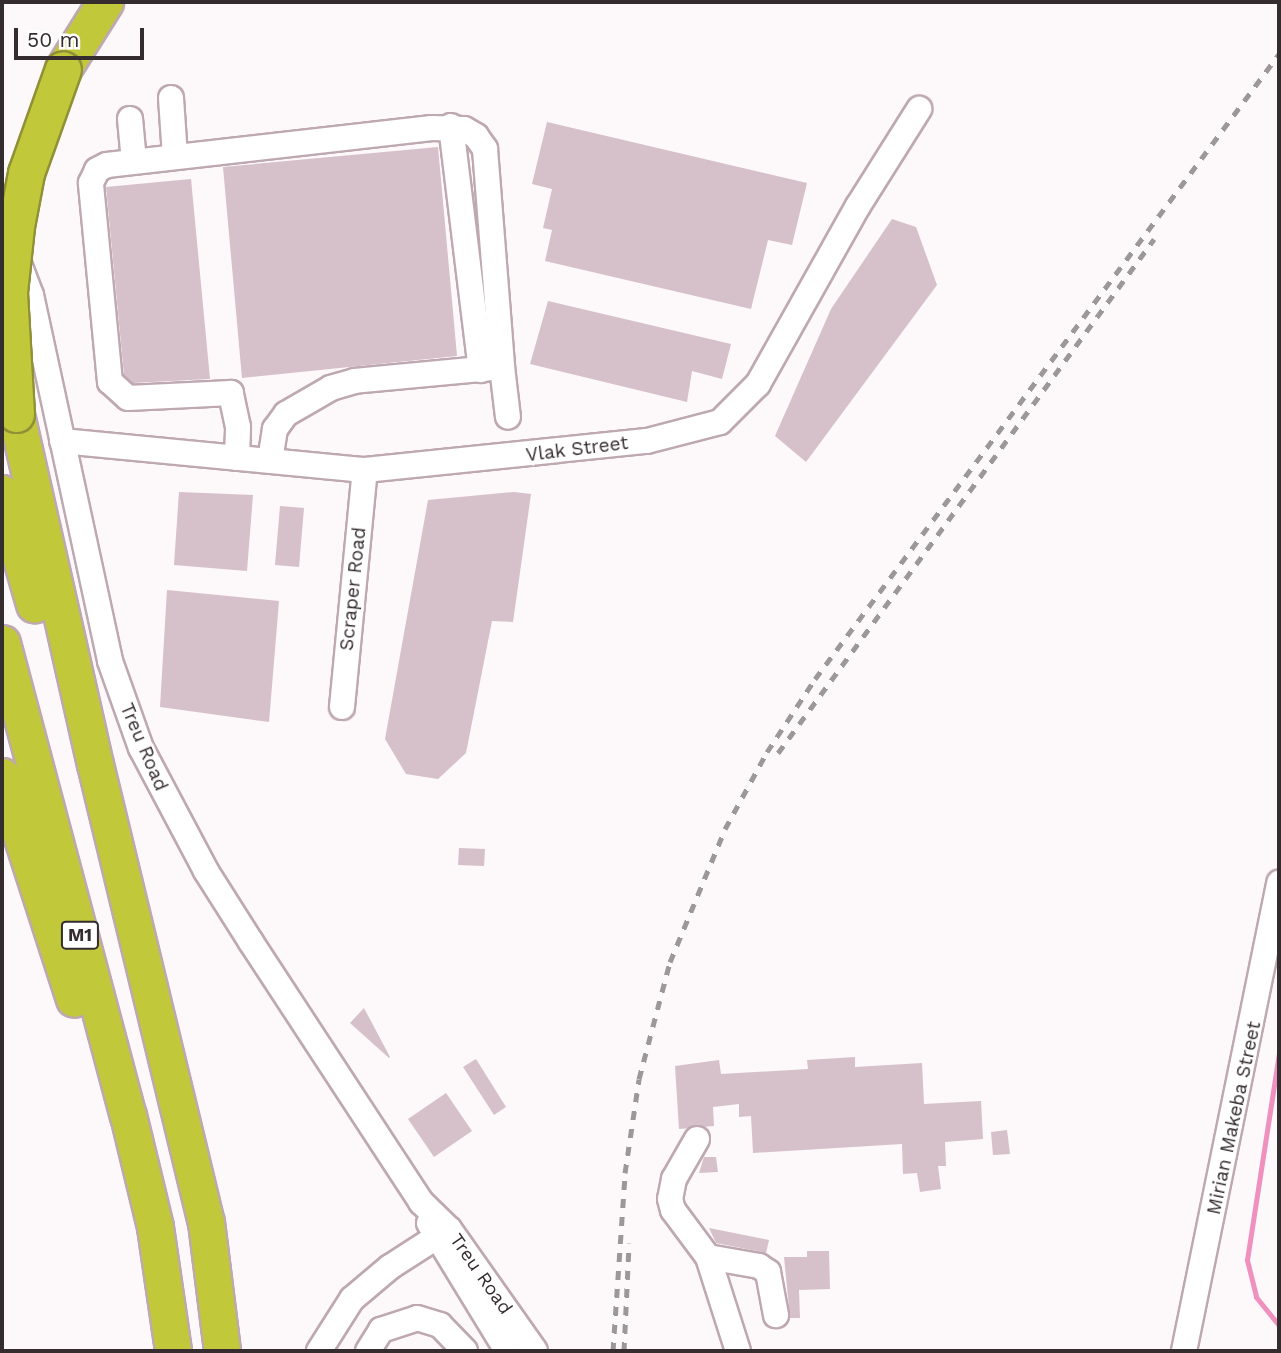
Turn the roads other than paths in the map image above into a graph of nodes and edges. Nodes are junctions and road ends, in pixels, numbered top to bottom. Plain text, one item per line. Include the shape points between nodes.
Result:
1 (104, 2) edge
2 (171, 98) dead end
3 (919, 109) dead end
4 (130, 119) dead end
5 (175, 156) junction
6 (134, 161) junction
7 (2, 234) edge
8 (491, 369) junction
9 (508, 416) dead end
10 (62, 441) junction
11 (237, 458) junction
12 (270, 461) junction
13 (365, 470) junction
14 (2, 493) edge
15 (2, 643) edge
16 (342, 707) dead end
17 (94, 764) junction
18 (2, 776) edge
19 (1279, 883) edge
20 (696, 1139) dead end
21 (155, 1227) junction
22 (443, 1233) junction
23 (708, 1257) junction
24 (776, 1315) dead end
25 (730, 1346) edge
26 (173, 1351) edge
27 (222, 1351) edge
28 (319, 1351) edge
29 (368, 1351) edge
30 (465, 1351) edge
31 (507, 1351) edge
32 (536, 1351) edge
33 (1184, 1351) edge

1 - 17 highway, bridge via 63,69 26,173 9,292 16,414
2 - 5 street
3 - 13 street, Vlak Street via 858,206 758,384 720,422 647,441
4 - 6 street
5 - 6 street
5 - 8 street via 451,126 476,136 485,149
6 - 11 street via 107,164 97,170 91,183 110,382 128,398 231,393 238,427
7 - 10 street, Treu Road via 17,257 31,295
8 - 9 street
8 - 12 street via 355,381 314,395 286,414 275,429
10 - 11 street, Vlak Street
10 - 22 street, Treu Road via 110,661 141,748 206,871
11 - 12 street, Vlak Street
12 - 13 street, Vlak Street
13 - 16 street, Scraper Road
14 - 17 highway via 54,675
15 - 21 highway, M1
17 - 27 highway via 206,1222
18 - 21 highway via 137,1189
19 - 33 street, Mirian Makeba Street
20 - 23 street via 674,1179 670,1199 673,1210
21 - 26 highway, M1
22 - 28 street via 352,1299
22 - 31 street, Treu Road
22 - 32 street, Treu Road
23 - 24 street via 759,1266 768,1272
23 - 25 street
29 - 30 street via 381,1331 417,1318 440,1325

